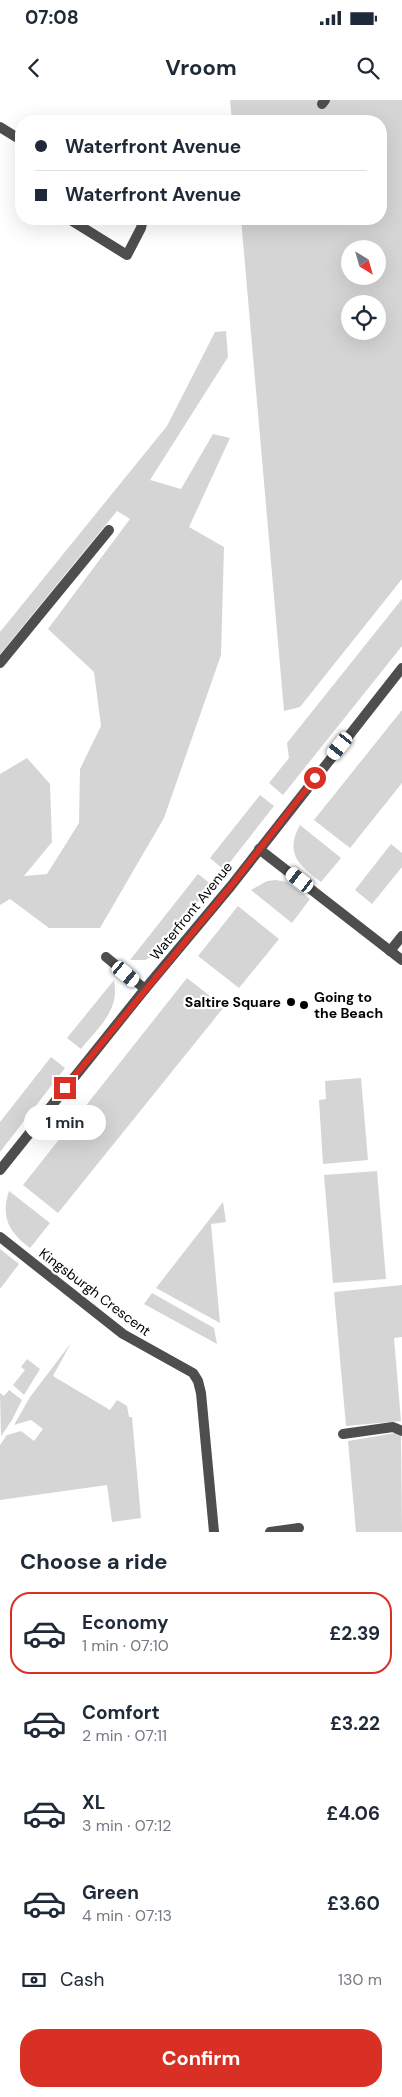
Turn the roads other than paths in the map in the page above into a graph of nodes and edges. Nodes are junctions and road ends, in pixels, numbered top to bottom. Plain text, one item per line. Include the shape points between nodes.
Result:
1 (0, 127) edge
2 (15, 136) edge
3 (79, 225) edge
4 (142, 225) edge
5 (109, 530) dead end
6 (0, 663) edge
7 (402, 668) edge
8 (259, 849) junction
9 (402, 936) edge
10 (390, 951) junction
11 (106, 957) dead end
12 (402, 960) edge
13 (145, 989) junction
14 (0, 1170) edge
15 (0, 1236) edge
16 (402, 1431) edge
17 (343, 1434) dead end
18 (299, 1528) dead end
19 (214, 1532) edge
20 (270, 1532) edge

1 - 2 street
3 - 4 street via 127,255
5 - 6 street
7 - 8 street, Waterfront Avenue
8 - 10 street
8 - 13 street, Waterfront Avenue
9 - 10 street
10 - 12 street
11 - 13 street
13 - 14 street, Waterfront Avenue
15 - 19 street, Kingsburgh Crescent via 123,1334 193,1373 201,1393
16 - 17 street via 393,1427
18 - 20 street

